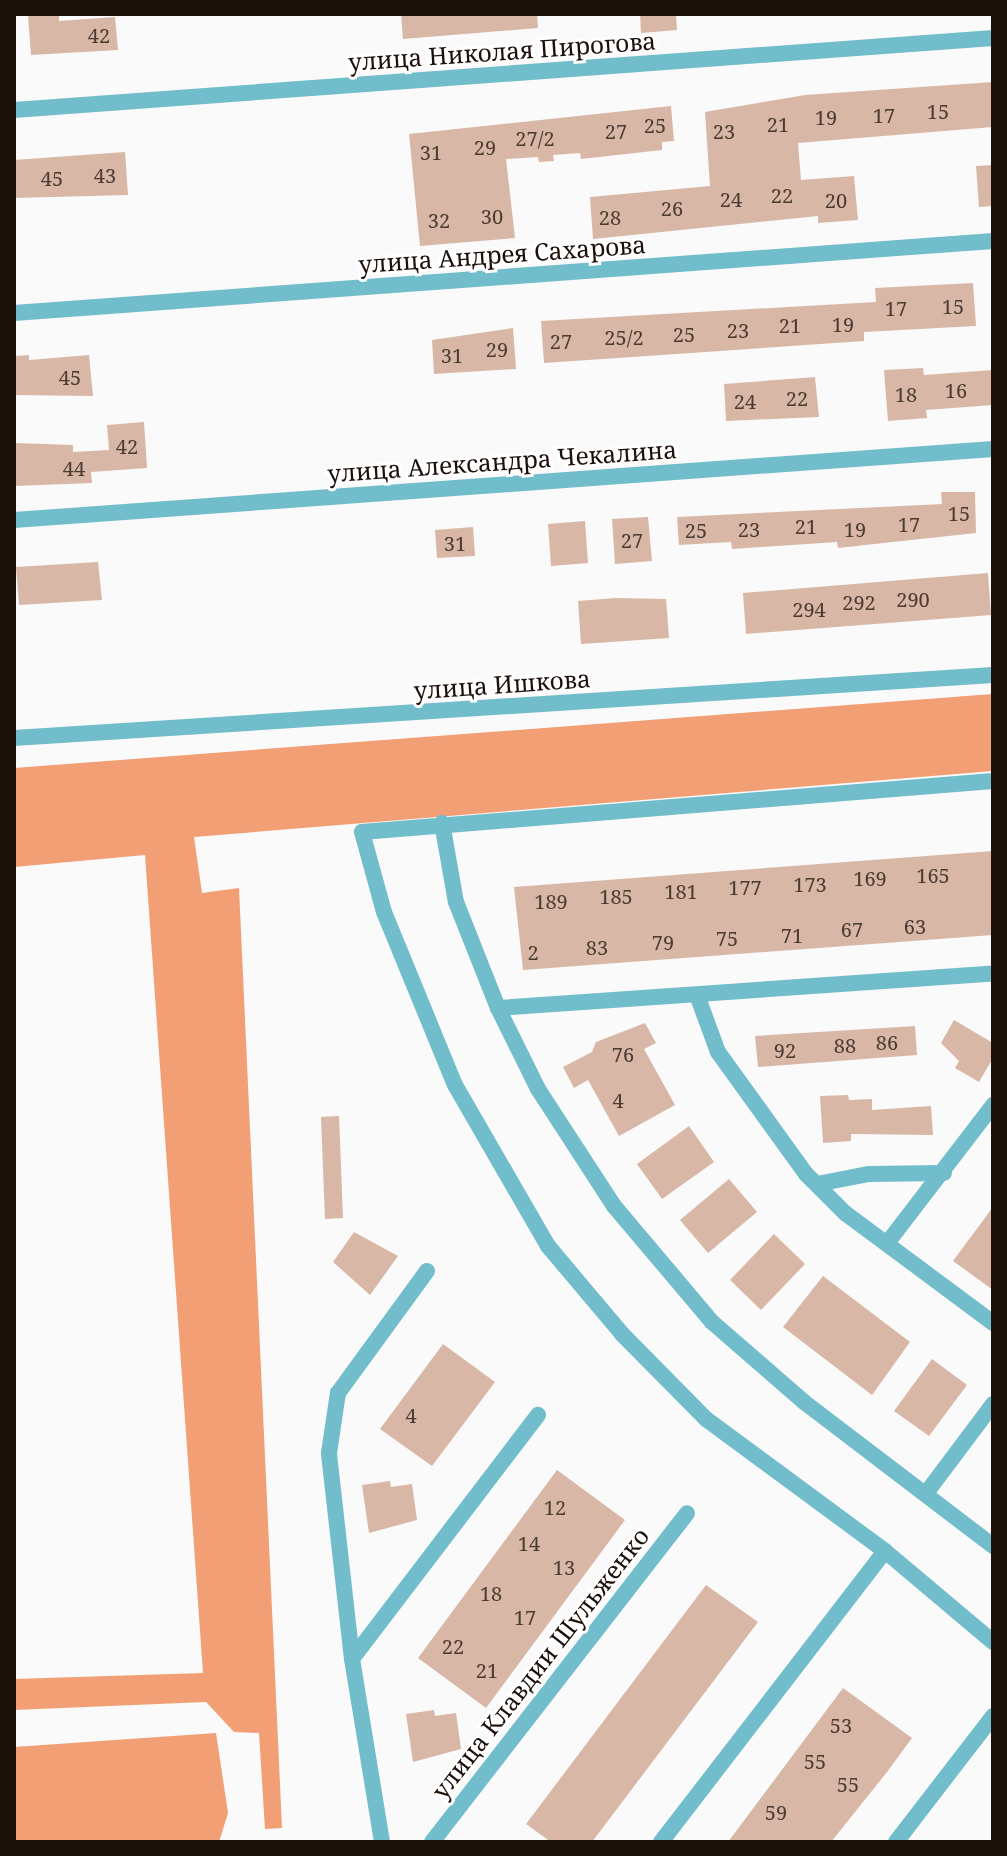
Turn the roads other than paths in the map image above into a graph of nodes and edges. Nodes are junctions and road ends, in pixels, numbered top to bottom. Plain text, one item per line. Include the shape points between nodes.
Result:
1 (993, 38) edge
2 (14, 110) edge
3 (993, 241) edge
4 (14, 313) edge
5 (993, 449) edge
6 (14, 520) edge
7 (993, 675) edge
8 (14, 738) edge
9 (993, 781) edge
10 (442, 823) junction
11 (993, 973) edge
12 (697, 995) junction
13 (498, 1008) junction
14 (993, 1105) edge
15 (944, 1173) junction
16 (817, 1184) junction
17 (888, 1242) junction
18 (427, 1271) dead end
19 (993, 1323) edge
20 (993, 1404) edge
21 (538, 1415) dead end
22 (927, 1492) junction
23 (687, 1513) dead end
24 (993, 1546) edge
25 (885, 1551) junction
26 (993, 1642) edge
27 (352, 1659) junction
28 (993, 1716) edge
29 (382, 1842) edge
30 (432, 1842) edge
31 (661, 1842) edge
32 (896, 1842) edge

1 - 2 street, улица Николая Пирогова
3 - 4 street, улица Андрея Сахарова
5 - 6 street, улица Александра Чекалина
7 - 8 street, улица Ишкова
9 - 10 street
10 - 13 street via 456,902
10 - 25 street via 362,832 384,912 455,1085 548,1246 622,1334 706,1419
11 - 12 street
12 - 13 street
12 - 16 street via 718,1052 742,1091
13 - 22 street via 576,1152 667,1272 712,1322 804,1402
14 - 15 street
15 - 16 street via 869,1174
15 - 17 street
16 - 17 street via 845,1213
17 - 19 street
18 - 27 street via 338,1393 329,1453
20 - 22 street
21 - 27 street
22 - 24 street
23 - 30 street, улица Клавдии Шульженко
25 - 26 street
25 - 31 street
27 - 29 street
28 - 32 street

